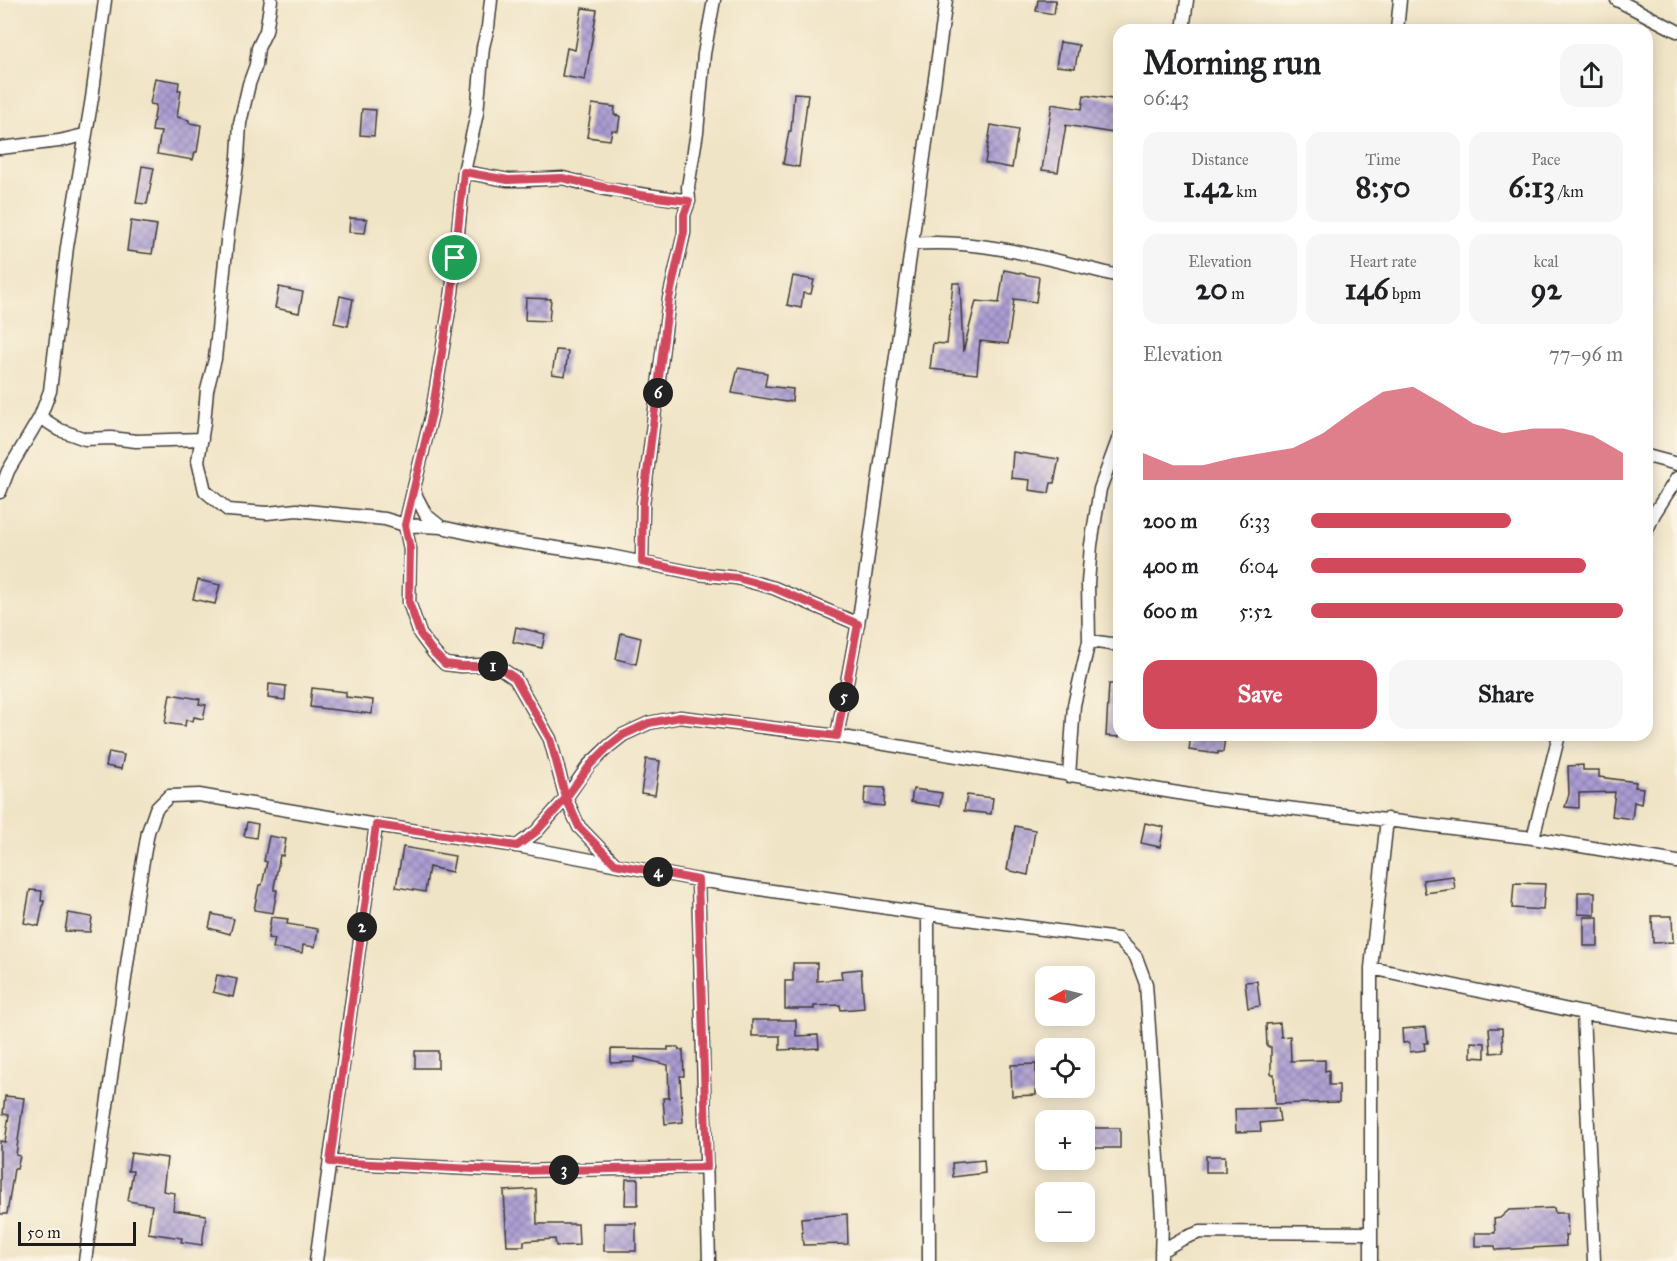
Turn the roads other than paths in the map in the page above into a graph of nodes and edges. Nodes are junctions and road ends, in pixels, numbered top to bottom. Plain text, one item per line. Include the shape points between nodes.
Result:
1 (105, 0) edge
2 (271, 0) edge
3 (491, 0) edge
4 (714, 0) edge
5 (946, 0) edge
6 (1187, 0) edge
7 (1400, 0) edge
8 (1617, 0) edge
9 (1185, 24) edge
10 (1398, 24) edge
11 (1677, 31) edge
12 (84, 135) junction
13 (0, 148) edge
14 (464, 172) junction
15 (689, 201) junction
16 (912, 244) junction
17 (1113, 275) edge
18 (40, 417) junction
19 (202, 440) junction
20 (1113, 453) edge
21 (1653, 458) edge
22 (1677, 464) edge
23 (1677, 478) edge
24 (0, 492) edge
25 (414, 492) junction
26 (1653, 516) edge
27 (405, 525) junction
28 (441, 527) junction
29 (642, 562) junction
30 (858, 624) junction
31 (1089, 641) junction
32 (1113, 644) edge
33 (837, 736) junction
34 (1557, 741) edge
35 (1069, 776) junction
36 (566, 798) junction
37 (1387, 819) junction
38 (376, 825) junction
39 (1533, 838) junction
40 (517, 846) junction
41 (1677, 862) edge
42 (615, 864) junction
43 (698, 880) junction
44 (928, 914) junction
45 (1371, 968) junction
46 (1582, 1013) junction
47 (1677, 1029) edge
48 (330, 1162) junction
49 (707, 1167) junction
50 (1371, 1233) junction
51 (1161, 1256) edge
52 (85, 1261) edge
53 (316, 1261) edge
54 (709, 1261) edge
55 (929, 1261) edge
56 (1371, 1261) edge
57 (1594, 1261) edge

1 - 12 street
2 - 19 street via 240,123 215,359
3 - 14 street via 477,113
4 - 15 street via 704,54
5 - 16 street
6 - 9 street
7 - 10 street
8 - 11 street
12 - 13 street
12 - 18 street via 50,391
14 - 15 street via 508,180 562,178
14 - 25 street via 452,292
15 - 29 street via 669,299 643,504
16 - 17 street via 968,244
16 - 30 street
18 - 19 street via 85,439
18 - 24 street
19 - 27 street via 198,461 205,491 228,510 297,510 385,519
20 - 31 street via 1100,489 1091,545
21 - 22 street
23 - 26 street
25 - 27 street
25 - 28 street via 426,515
27 - 28 street
27 - 36 street via 410,549 409,602 420,634 445,664 497,666 515,678 550,739
28 - 29 street
29 - 30 street via 774,588
30 - 33 street
31 - 32 street
31 - 35 street via 1074,705
33 - 35 street
33 - 36 street via 680,717 649,723 609,746
34 - 39 street
35 - 37 street via 1214,799
36 - 40 street via 537,831
36 - 42 street via 579,827
37 - 39 street
37 - 45 street
38 - 40 street
38 - 48 street
38 - 52 street via 198,795 170,796 156,809 136,901
39 - 41 street
40 - 42 street
42 - 43 street
43 - 44 street
43 - 49 street
44 - 51 street via 1118,939 1136,957 1146,984 1162,1217
44 - 55 street
45 - 46 street
45 - 50 street
46 - 47 street
46 - 57 street
48 - 49 street via 516,1171
48 - 53 street
49 - 54 street
50 - 51 street via 1200,1232 1182,1239
50 - 56 street

